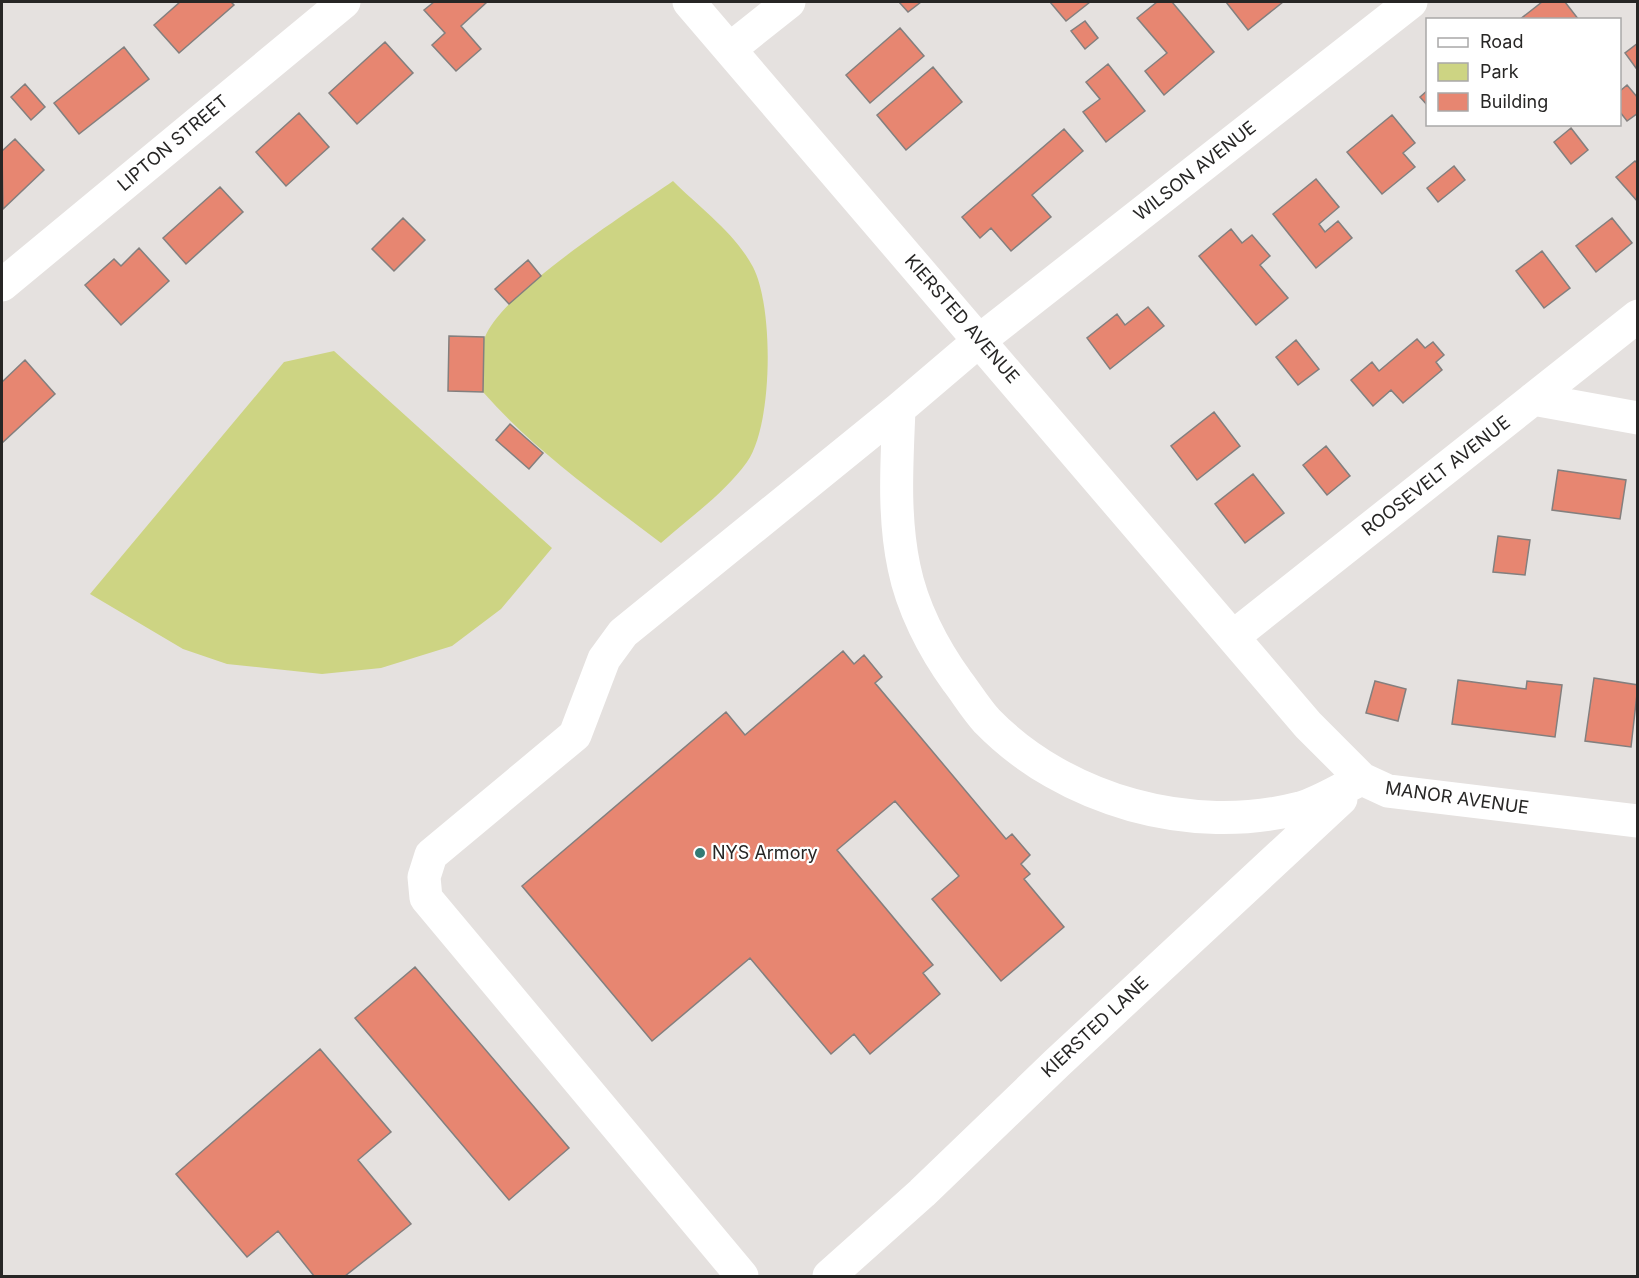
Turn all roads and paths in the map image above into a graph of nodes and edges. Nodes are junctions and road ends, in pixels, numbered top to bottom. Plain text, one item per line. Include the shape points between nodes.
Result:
1 (344, 2) edge
2 (689, 2) edge
3 (789, 2) edge
4 (1411, 2) edge
5 (730, 49) junction
6 (2, 285) edge
7 (1638, 316) edge
8 (980, 340) junction
9 (1533, 399) junction
10 (899, 409) junction
11 (1638, 418) edge
12 (1234, 636) junction
13 (1362, 779) junction
14 (1638, 822) edge
15 (742, 1276) edge
16 (829, 1276) edge

1 - 6 street, LIPTON STREET
2 - 5 street, KIERSTED AVENUE
3 - 5 street
4 - 8 street, WILSON AVENUE
5 - 8 street, KIERSTED AVENUE
7 - 9 street, ROOSEVELT AVENUE
8 - 10 street, WILSON AVENUE
8 - 12 street, KIERSTED AVENUE
9 - 11 street
9 - 12 street, ROOSEVELT AVENUE
10 - 13 street via 896,494 904,567 920,616 942,661 986,721 1039,764 1101,796 1169,814 1244,817 1302,808
10 - 15 street, WILSON AVENUE via 622,633 604,659 575,735 431,855 424,877 426,898
12 - 13 street, MANOR AVENUE via 1308,725
13 - 14 street, MANOR AVENUE via 1388,791
13 - 16 street, KIERSTED LANE

